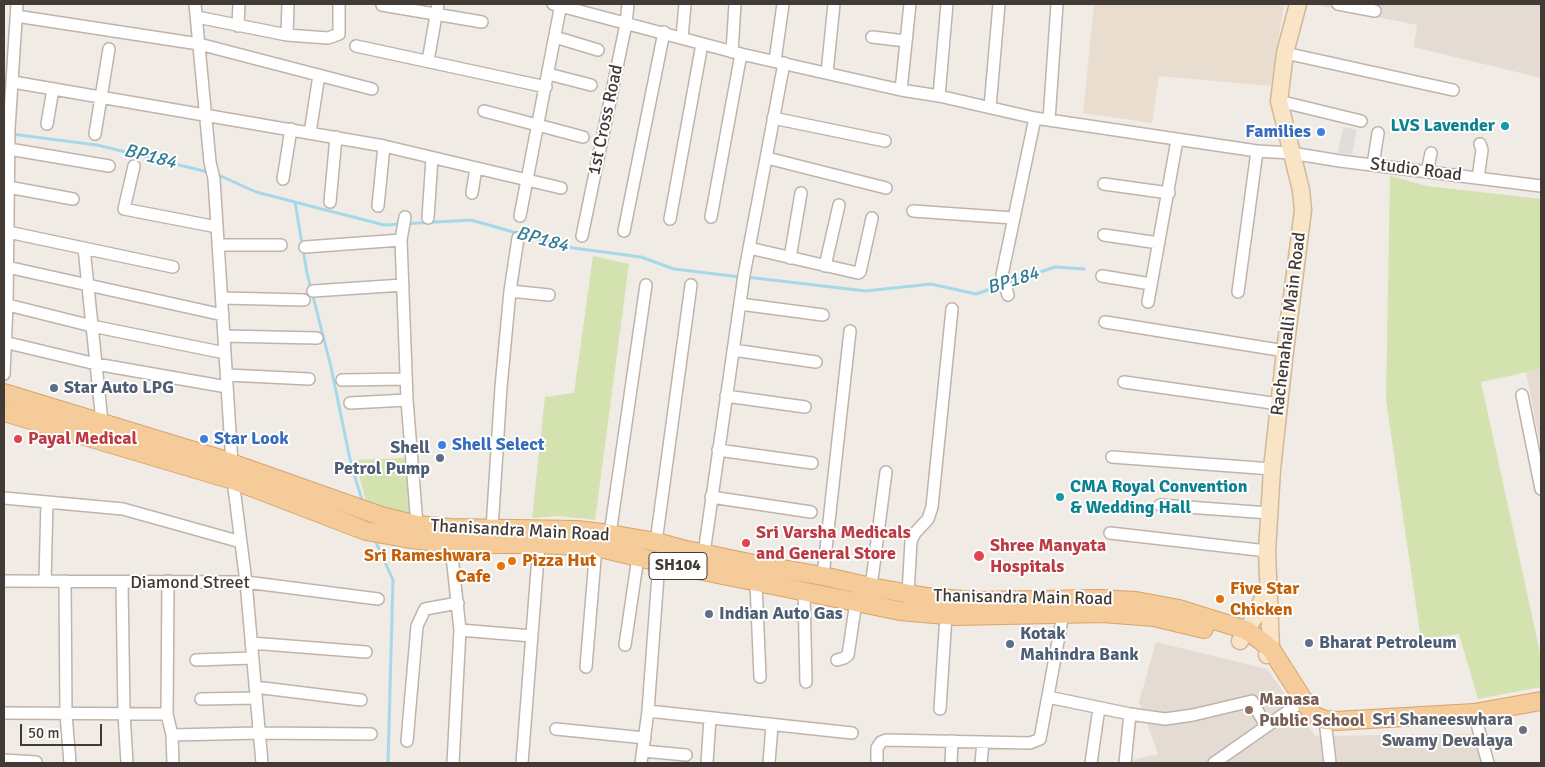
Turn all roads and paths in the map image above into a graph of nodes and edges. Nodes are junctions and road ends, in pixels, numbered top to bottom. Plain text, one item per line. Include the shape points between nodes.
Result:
1 (17, 4) edge
2 (196, 4) edge
3 (239, 4) edge
4 (288, 4) edge
5 (339, 4) edge
6 (558, 4) edge
7 (628, 4) edge
8 (685, 4) edge
9 (735, 4) edge
10 (782, 4) edge
11 (834, 4) edge
12 (910, 4) edge
13 (947, 4) edge
14 (999, 4) edge
15 (1057, 4) edge
16 (1298, 4) edge
17 (1338, 4) edge
18 (382, 5) dead end
19 (437, 9) edge
20 (1375, 11) dead end
21 (16, 16) junction
22 (197, 17) junction
23 (482, 22) dead end
24 (626, 24) junction
25 (238, 26) junction
26 (664, 32) junction
27 (287, 35) junction
28 (555, 37) junction
29 (872, 37) dead end
30 (682, 38) junction
31 (906, 41) junction
32 (199, 44) junction
33 (702, 44) junction
34 (356, 46) dead end
35 (109, 49) dead end
36 (598, 50) dead end
37 (1285, 52) junction
38 (736, 53) junction
39 (428, 61) junction
40 (779, 62) junction
41 (827, 73) junction
42 (548, 74) junction
43 (319, 75) junction
44 (13, 82) junction
45 (591, 85) dead end
46 (546, 87) junction
47 (53, 89) junction
48 (372, 89) dead end
49 (902, 90) junction
50 (1453, 90) dead end
51 (939, 96) junction
52 (100, 97) junction
53 (1279, 101) junction
54 (990, 107) junction
55 (484, 111) dead end
56 (205, 114) junction
57 (773, 118) junction
58 (1035, 118) junction
59 (1049, 120) junction
60 (1361, 121) dead end
61 (47, 124) dead end
62 (537, 125) junction
63 (291, 130) junction
64 (310, 133) junction
65 (1378, 133) dead end
66 (96, 134) dead end
67 (583, 137) dead end
68 (336, 138) junction
69 (9, 139) junction
70 (1177, 140) junction
71 (885, 141) dead end
72 (1480, 144) dead end
73 (384, 146) junction
74 (1257, 151) junction
75 (1291, 153) junction
76 (1431, 153) dead end
77 (432, 158) junction
78 (767, 158) junction
79 (1373, 165) junction
80 (108, 166) dead end
81 (134, 166) dead end
82 (476, 168) junction
83 (1427, 172) junction
84 (1478, 178) junction
85 (283, 179) dead end
86 (526, 180) junction
87 (1104, 184) dead end
88 (1541, 186) edge
89 (8, 187) junction
90 (561, 188) dead end
91 (886, 188) dead end
92 (472, 193) dead end
93 (801, 193) dead end
94 (1168, 193) junction
95 (73, 199) dead end
96 (330, 202) dead end
97 (839, 205) dead end
98 (378, 206) dead end
99 (913, 211) dead end
100 (6, 215) edge
101 (520, 216) dead end
102 (405, 217) dead end
103 (711, 217) dead end
104 (428, 218) dead end
105 (872, 218) dead end
106 (1013, 218) junction
107 (670, 219) dead end
108 (217, 227) junction
109 (624, 231) dead end
110 (8, 232) junction
111 (1104, 235) dead end
112 (582, 236) dead end
113 (518, 238) dead end
114 (401, 240) junction
115 (1159, 243) junction
116 (218, 245) junction
117 (281, 245) dead end
118 (305, 247) dead end
119 (84, 248) junction
120 (749, 248) junction
121 (790, 258) junction
122 (6, 259) edge
123 (825, 266) junction
124 (173, 267) dead end
125 (1102, 276) dead end
126 (403, 284) junction
127 (1151, 284) junction
128 (88, 285) junction
129 (646, 285) dead end
130 (691, 285) dead end
131 (313, 291) dead end
132 (510, 291) junction
133 (1238, 292) dead end
134 (549, 295) dead end
135 (1008, 295) dead end
136 (222, 298) junction
137 (304, 300) dead end
138 (1148, 302) dead end
139 (740, 304) junction
140 (5, 305) edge
141 (952, 309) dead end
142 (223, 315) junction
143 (822, 316) dead end
144 (1105, 322) dead end
145 (92, 326) junction
146 (850, 330) dead end
147 (224, 336) junction
148 (317, 338) dead end
149 (5, 342) edge
150 (733, 350) junction
151 (1285, 351) junction
152 (225, 353) junction
153 (816, 362) dead end
154 (96, 364) junction
155 (4, 374) edge
156 (309, 380) dead end
157 (342, 380) dead end
158 (406, 380) junction
159 (227, 381) junction
160 (1124, 382) dead end
161 (4, 393) edge
162 (1522, 395) dead end
163 (726, 396) junction
164 (407, 400) junction
165 (350, 403) dead end
166 (1279, 404) junction
167 (805, 406) dead end
168 (4, 412) edge
169 (102, 422) junction
170 (718, 450) junction
171 (1112, 457) dead end
172 (812, 463) dead end
173 (1272, 469) junction
174 (232, 472) junction
175 (886, 472) dead end
176 (1541, 489) edge
177 (711, 497) junction
178 (4, 498) edge
179 (47, 502) junction
180 (1160, 505) dead end
181 (811, 512) dead end
182 (1269, 514) junction
183 (417, 525) junction
184 (492, 529) junction
185 (1110, 533) dead end
186 (610, 534) junction
187 (450, 536) junction
188 (241, 542) junction
189 (656, 542) junction
190 (539, 544) junction
191 (596, 547) junction
192 (1267, 551) junction
193 (704, 553) junction
194 (638, 557) junction
195 (659, 562) junction
196 (823, 576) junction
197 (4, 581) edge
198 (45, 581) junction
199 (65, 581) junction
200 (168, 581) junction
201 (122, 582) junction
202 (246, 582) junction
203 (756, 582) junction
204 (1268, 585) junction
205 (871, 587) junction
206 (804, 592) junction
207 (908, 594) junction
208 (378, 599) dead end
209 (856, 602) junction
210 (458, 603) junction
211 (1064, 607) junction
212 (946, 615) junction
213 (460, 630) junction
214 (1243, 635) junction
215 (532, 636) junction
216 (251, 644) junction
217 (625, 645) dead end
218 (366, 652) dead end
219 (1268, 652) junction
220 (253, 658) junction
221 (196, 660) dead end
222 (837, 660) dead end
223 (586, 667) dead end
224 (760, 677) dead end
225 (806, 682) dead end
226 (256, 692) junction
227 (1048, 697) junction
228 (201, 699) dead end
229 (361, 700) dead end
230 (1541, 701) edge
231 (1300, 703) junction
232 (1099, 708) junction
233 (940, 709) dead end
234 (648, 711) junction
235 (4, 713) edge
236 (1541, 713) edge
237 (66, 714) junction
238 (124, 714) junction
239 (167, 714) junction
240 (1130, 714) junction
241 (710, 718) junction
242 (1475, 719) junction
243 (772, 725) junction
244 (1325, 725) junction
245 (1266, 726) junction
246 (556, 729) dead end
247 (259, 733) junction
248 (852, 733) dead end
249 (371, 734) dead end
250 (172, 735) junction
251 (645, 738) junction
252 (407, 741) dead end
253 (952, 741) junction
254 (983, 742) junction
255 (686, 755) dead end
256 (642, 757) edge
257 (4, 760) edge
258 (36, 762) dead end
259 (70, 763) edge
260 (127, 763) edge
261 (173, 763) edge
262 (262, 763) edge
263 (453, 763) edge
264 (522, 763) edge
265 (707, 763) edge
266 (769, 763) edge
267 (877, 763) edge
268 (951, 763) edge
269 (980, 763) edge
270 (1091, 763) edge
271 (1125, 763) edge
272 (1214, 763) edge
273 (1330, 763) edge
274 (1488, 763) edge

1 - 21 street
2 - 22 street
3 - 25 street
4 - 27 street
5 - 27 street via 339,34 328,38
6 - 24 street, Studio Road
6 - 28 street
7 - 24 street, 1st Cross Road
8 - 30 street
9 - 38 street
10 - 40 street
11 - 41 street
12 - 31 street
13 - 51 street
14 - 54 street
15 - 59 street
16 - 37 street, Rachenahalli Main Road
17 - 20 street
18 - 19 street
19 - 23 street
19 - 39 street
21 - 32 street
21 - 44 street
22 - 25 street
22 - 32 street
24 - 26 street, Studio Road
24 - 112 street, 1st Cross Road
25 - 27 street
26 - 30 street, Studio Road
26 - 109 street
28 - 36 street
28 - 42 street
29 - 31 street
30 - 33 street, Studio Road
31 - 49 street
32 - 43 street
32 - 56 street
33 - 38 street, Studio Road
33 - 107 street
34 - 39 street
35 - 52 street
37 - 50 street
37 - 53 street, Rachenahalli Main Road
38 - 40 street, Studio Road
38 - 103 street
39 - 46 street
40 - 41 street, Studio Road
40 - 57 street
41 - 49 street, Studio Road
42 - 45 street
42 - 46 street
43 - 48 street
43 - 64 street
44 - 47 street
44 - 69 street
46 - 62 street
47 - 52 street
47 - 61 street
49 - 51 street, Studio Road
51 - 54 street, Studio Road
52 - 56 street
52 - 66 street
53 - 60 street
53 - 75 street, Rachenahalli Main Road
54 - 58 street, Studio Road
55 - 62 street
56 - 63 street
56 - 108 street
57 - 71 street
57 - 78 street
58 - 59 street, Studio Road
58 - 106 street
59 - 70 street, Studio Road
62 - 67 street
62 - 86 street
63 - 64 street
63 - 85 street
64 - 68 street
65 - 79 street
68 - 73 street
68 - 96 street
69 - 80 street
69 - 89 street
70 - 74 street, Studio Road
70 - 94 street
72 - 84 street
73 - 77 street
73 - 98 street
74 - 75 street, Studio Road
74 - 133 street
75 - 79 street, Studio Road
75 - 151 street, Rachenahalli Main Road via 1303,210
76 - 83 street
77 - 82 street
77 - 104 street
78 - 91 street
78 - 120 street
79 - 83 street, Studio Road
81 - 108 street via 124,209
82 - 86 street
82 - 92 street
83 - 84 street, Studio Road
84 - 88 street, Studio Road
86 - 90 street
86 - 101 street
87 - 94 street
89 - 95 street
89 - 100 street
93 - 121 street
94 - 115 street
97 - 123 street
99 - 106 street
100 - 110 street
102 - 114 street
105 - 123 street via 859,273
106 - 135 street via 1002,274
108 - 116 street
110 - 119 street
110 - 122 street
111 - 115 street
113 - 132 street
114 - 118 street
114 - 126 street
115 - 127 street
116 - 117 street
116 - 136 street
119 - 124 street
119 - 128 street
120 - 121 street
120 - 139 street
121 - 123 street
122 - 128 street
122 - 140 street
125 - 127 street
126 - 131 street
126 - 158 street
127 - 138 street
128 - 142 street
128 - 145 street
129 - 186 street
130 - 189 street
132 - 134 street
132 - 184 street
136 - 137 street
136 - 142 street
139 - 143 street
139 - 150 street
140 - 145 street
140 - 149 street
141 - 207 street via 933,500 928,519 911,541
142 - 147 street
144 - 151 street
145 - 152 street
145 - 154 street
146 - 196 street
147 - 148 street
147 - 152 street
149 - 154 street
149 - 155 street
150 - 153 street
150 - 163 street
151 - 166 street, Rachenahalli Main Road
152 - 159 street
154 - 159 street
154 - 169 street
156 - 159 street
157 - 158 street
158 - 164 street
159 - 174 street
160 - 166 street
161 - 169 main road, Thanisandra Main Road / SH104
162 - 176 street
163 - 167 street
163 - 170 street
164 - 165 street
164 - 183 street
166 - 173 street, Rachenahalli Main Road
168 - 174 main road, Thanisandra Main Road / SH104
169 - 174 main road, Thanisandra Main Road / SH104
170 - 172 street
170 - 177 street
171 - 173 street
173 - 182 street, Rachenahalli Main Road
174 - 183 main road, Thanisandra Main Road / SH104
174 - 187 main road, Thanisandra Main Road / SH104 via 366,530 405,538
174 - 188 street
175 - 205 street
177 - 181 street
177 - 193 street
178 - 179 street
179 - 188 street via 123,508
179 - 198 street
180 - 182 street
182 - 192 street, Rachenahalli Main Road
183 - 187 main road, Thanisandra Main Road / SH104
184 - 186 main road, Thanisandra Main Road / SH104 via 577,530
184 - 187 main road, Thanisandra Main Road / SH104
185 - 192 street
186 - 189 main road, Thanisandra Main Road / SH104
187 - 190 main road, Thanisandra Main Road / SH104
187 - 210 street
188 - 202 street
189 - 193 main road, Thanisandra Main Road / SH104
190 - 191 main road, Thanisandra Main Road / SH104
190 - 215 street
191 - 194 main road, Thanisandra Main Road / SH104
191 - 223 street
192 - 204 street, Rachenahalli Main Road
193 - 196 main road, Thanisandra Main Road / SH104
194 - 195 main road, Thanisandra Main Road / SH104
194 - 217 street
195 - 203 main road, Thanisandra Main Road / SH104
195 - 234 street
196 - 205 main road, Thanisandra Main Road / SH104
197 - 198 street
198 - 199 street
199 - 201 street
199 - 237 street
200 - 201 street, Diamond Street
200 - 202 street, Diamond Street
200 - 239 street
201 - 238 street, Diamond Street
202 - 208 street, Diamond Street
202 - 216 street
203 - 206 main road, Thanisandra Main Road / SH104
203 - 224 street
204 - 214 street via 1258,613
204 - 219 street, Rachenahalli Main Road
205 - 207 main road, Thanisandra Main Road / SH104
206 - 209 main road, Thanisandra Main Road / SH104
206 - 225 street
207 - 211 main road, Thanisandra Main Road / SH104
209 - 212 main road, Thanisandra Main Road / SH104 via 900,611
209 - 222 street via 848,655
210 - 213 street
210 - 252 street via 425,608 417,626
211 - 212 main road, Thanisandra Main Road / SH104
211 - 214 main road, Thanisandra Main Road / SH104 via 1154,617
211 - 227 street
212 - 233 street
213 - 215 street
213 - 263 street
214 - 219 main road, Thanisandra Main Road / SH104
215 - 264 street
216 - 218 street
216 - 220 street
219 - 231 main road, Thanisandra Main Road / SH104
220 - 221 street
220 - 226 street
226 - 228 street
226 - 229 street
226 - 247 street
227 - 232 street
227 - 254 street via 1040,739 1030,743
230 - 242 main road
231 - 244 main road, Thanisandra Main Road / SH104 via 1309,722
231 - 245 street
232 - 240 street
232 - 270 street
234 - 241 street
234 - 251 street
235 - 237 street
236 - 242 main road
237 - 238 street
237 - 259 street
238 - 239 street
238 - 260 street, Diamond Street
239 - 250 street
240 - 245 street via 1165,719 1252,701
240 - 271 street
241 - 243 street
241 - 265 street
242 - 244 main road via 1336,732
242 - 274 street
243 - 248 street
243 - 266 street
244 - 273 street
245 - 272 street
246 - 251 street
247 - 249 street
247 - 250 street
247 - 262 street
250 - 261 street
251 - 256 street
253 - 254 street
253 - 267 street via 886,740 878,748
253 - 268 street
254 - 269 street
255 - 256 street
257 - 258 street

